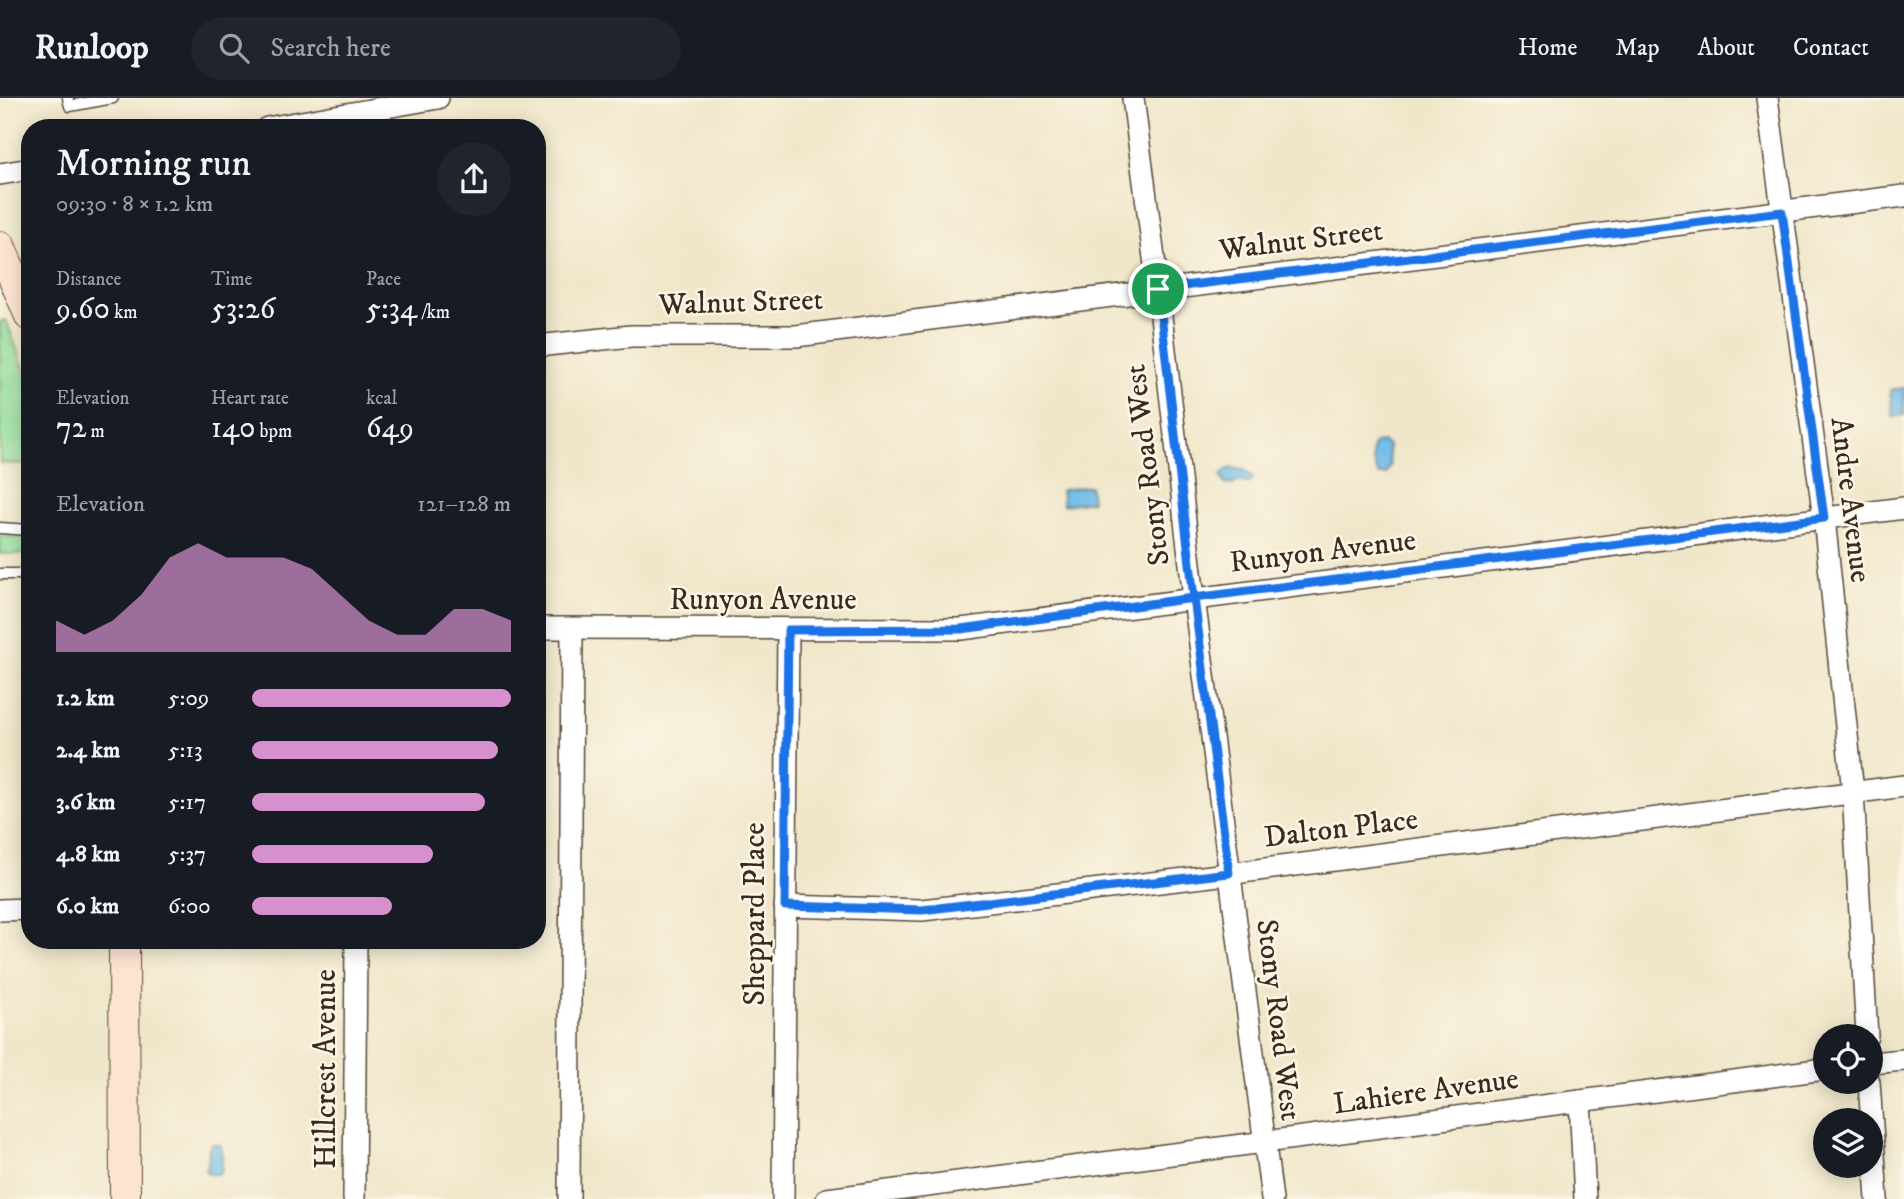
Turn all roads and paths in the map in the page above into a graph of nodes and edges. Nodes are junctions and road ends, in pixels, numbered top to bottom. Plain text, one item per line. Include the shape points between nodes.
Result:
1 (68, 98) edge
2 (113, 98) edge
3 (438, 98) edge
4 (1133, 98) edge
5 (1767, 98) edge
6 (367, 119) edge
7 (21, 170) edge
8 (0, 174) edge
9 (1904, 196) edge
10 (1782, 212) junction
11 (1, 250) edge
12 (1158, 289) junction
13 (21, 296) edge
14 (546, 345) edge
15 (1904, 508) edge
16 (1824, 518) junction
17 (0, 528) edge
18 (21, 529) edge
19 (0, 574) edge
20 (21, 574) edge
21 (1194, 598) junction
22 (546, 628) edge
23 (572, 629) junction
24 (788, 630) junction
25 (1904, 786) edge
26 (1853, 792) junction
27 (1229, 873) junction
28 (785, 906) junction
29 (21, 909) edge
30 (0, 910) edge
31 (124, 949) edge
32 (356, 949) edge
33 (1866, 1024) edge
34 (1904, 1060) edge
35 (1883, 1062) edge
36 (1813, 1071) edge
37 (1871, 1094) edge
38 (1580, 1101) junction
39 (1263, 1144) junction
40 (125, 1199) edge
41 (354, 1199) edge
42 (569, 1199) edge
43 (783, 1199) edge
44 (827, 1199) edge
45 (1272, 1199) edge
46 (1585, 1199) edge
47 (1877, 1199) edge

1 - 2 lane via 70,106
3 - 6 street
4 - 12 street, Stony Road West
5 - 10 street, Andre Avenue
7 - 8 street
9 - 10 street, Walnut Street
10 - 12 street, Walnut Street
10 - 16 street, Andre Avenue
11 - 13 main road
12 - 14 street, Walnut Street via 796,335 631,337
12 - 21 street, Stony Road West
15 - 16 street, Runyon Avenue
16 - 21 street, Runyon Avenue
16 - 26 street, Andre Avenue
17 - 18 lane
19 - 20 lane
21 - 24 street, Runyon Avenue via 961,629
21 - 27 street, Stony Road West
22 - 23 street, Runyon Avenue
23 - 24 street, Runyon Avenue
23 - 42 street
24 - 28 street, Sheppard Place
25 - 26 street, Dalton Place
26 - 27 street, Dalton Place
26 - 33 street, Andre Avenue
27 - 28 street, Dalton Place via 922,910
27 - 39 street, Stony Road West
28 - 43 street, Sheppard Place
29 - 30 street
31 - 40 main road
32 - 41 street, Hillcrest Avenue
34 - 35 street
36 - 38 street, Lahiere Avenue
37 - 47 street
38 - 39 street, Lahiere Avenue
38 - 46 street
39 - 44 street, Lahiere Avenue
39 - 45 street, Stony Road West

